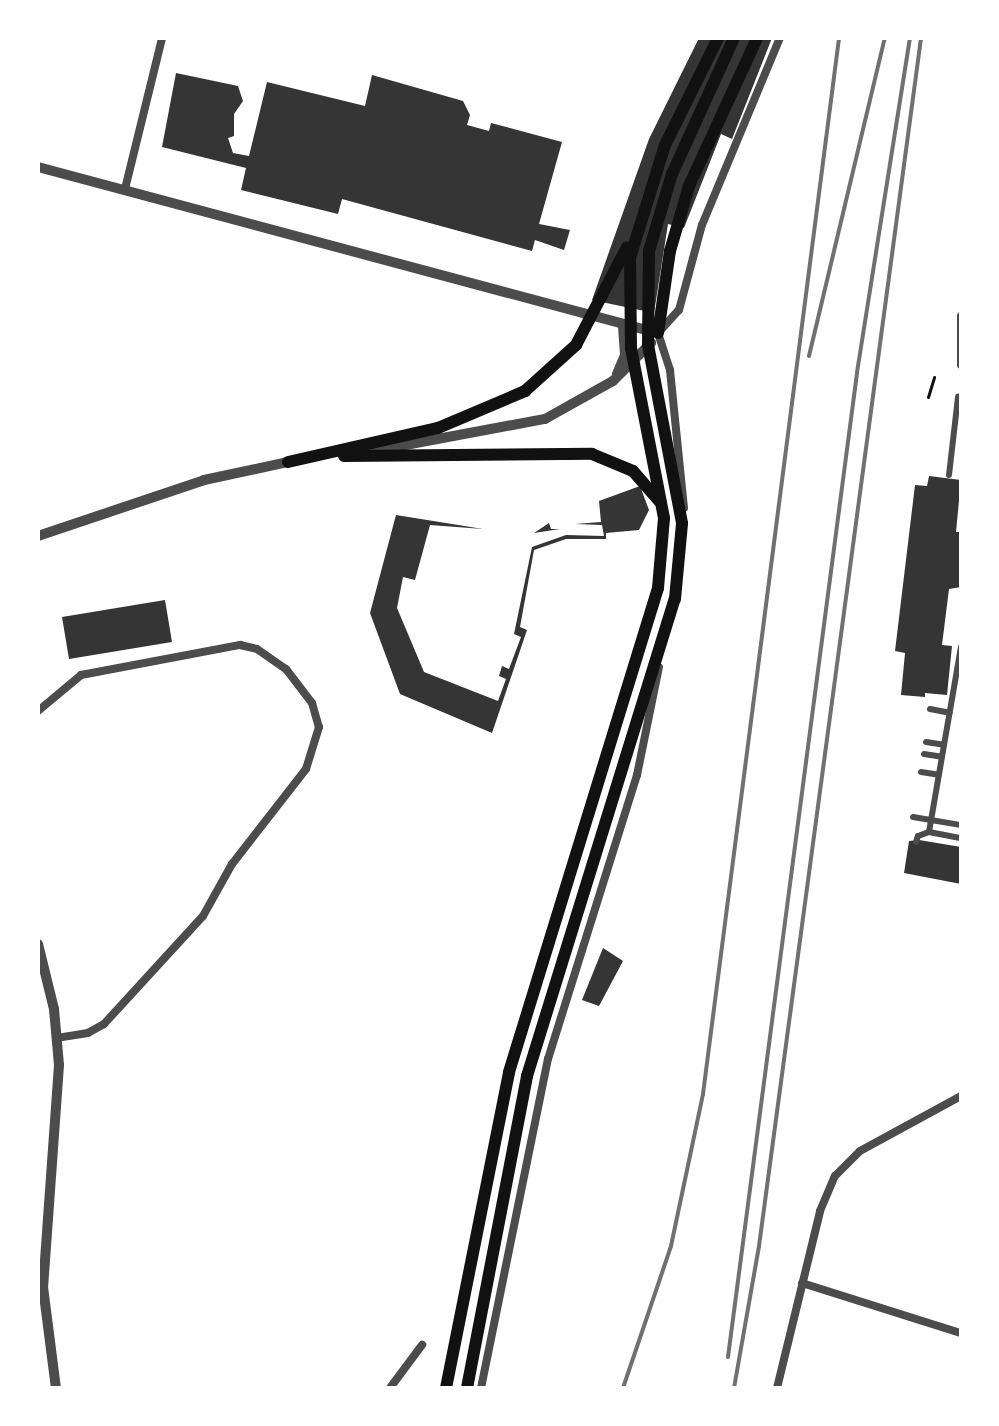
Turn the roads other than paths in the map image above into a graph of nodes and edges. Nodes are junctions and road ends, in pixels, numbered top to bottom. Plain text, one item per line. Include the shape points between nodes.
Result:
1 (162, 38) edge
2 (718, 38) edge
3 (734, 38) edge
4 (757, 38) edge
5 (780, 38) edge
6 (38, 167) edge
7 (125, 189) junction
8 (634, 233) junction
9 (961, 316) edge
10 (623, 326) junction
11 (658, 333) junction
12 (961, 365) edge
13 (613, 381) junction
14 (958, 397) dead end
15 (958, 425) edge
16 (344, 456) junction
17 (288, 462) junction
18 (949, 475) dead end
19 (663, 506) junction
20 (38, 536) edge
21 (961, 647) edge
22 (930, 709) dead end
23 (38, 711) edge
24 (950, 713) junction
25 (926, 742) dead end
26 (944, 745) junction
27 (924, 754) dead end
28 (942, 757) junction
29 (921, 772) dead end
30 (939, 775) junction
31 (913, 817) dead end
32 (932, 820) junction
33 (961, 825) edge
34 (929, 832) junction
35 (961, 838) edge
36 (916, 842) dead end
37 (38, 944) edge
38 (57, 1038) junction
39 (961, 1096) edge
40 (802, 1283) junction
41 (41, 1288) edge
42 (961, 1333) edge
43 (422, 1345) dead end
44 (56, 1388) edge
45 (390, 1388) edge
46 (446, 1388) edge
47 (467, 1388) edge
48 (481, 1388) edge
49 (777, 1388) edge

1 - 7 street
2 - 8 highway via 665,145
3 - 47 highway via 672,174 649,251 648,344 682,523 675,599 547,1001 515,1128
4 - 11 highway via 689,186 663,288
5 - 11 street via 702,225 679,310
6 - 7 street
7 - 10 street
8 - 17 highway via 576,345 514,397 438,428
8 - 19 highway via 627,290 631,349
9 - 12 street
10 - 11 street
10 - 13 street via 625,355
11 - 13 street via 636,363
11 - 48 street via 669,362 684,505 673,599 637,775 548,1059
13 - 16 street via 545,419
14 - 15 street
15 - 18 street
16 - 17 street
16 - 19 highway via 550,452 618,461 641,476
17 - 20 street via 204,480
19 - 46 highway via 663,553 646,639 530,996 498,1123
21 - 24 street
22 - 24 street
23 - 38 street via 81,675 240,645 257,649 286,669 312,703 319,727 306,769 232,864 203,916 104,1024 88,1033
24 - 26 street
25 - 26 street
26 - 28 street
27 - 28 street
28 - 30 street
29 - 30 street
30 - 32 street
31 - 32 street
32 - 33 street
32 - 34 street
34 - 35 street
34 - 36 street
37 - 38 street
38 - 41 street via 57,1126
39 - 40 street via 864,1148 839,1170 822,1203
40 - 42 street
40 - 49 street
41 - 44 street
43 - 45 street

